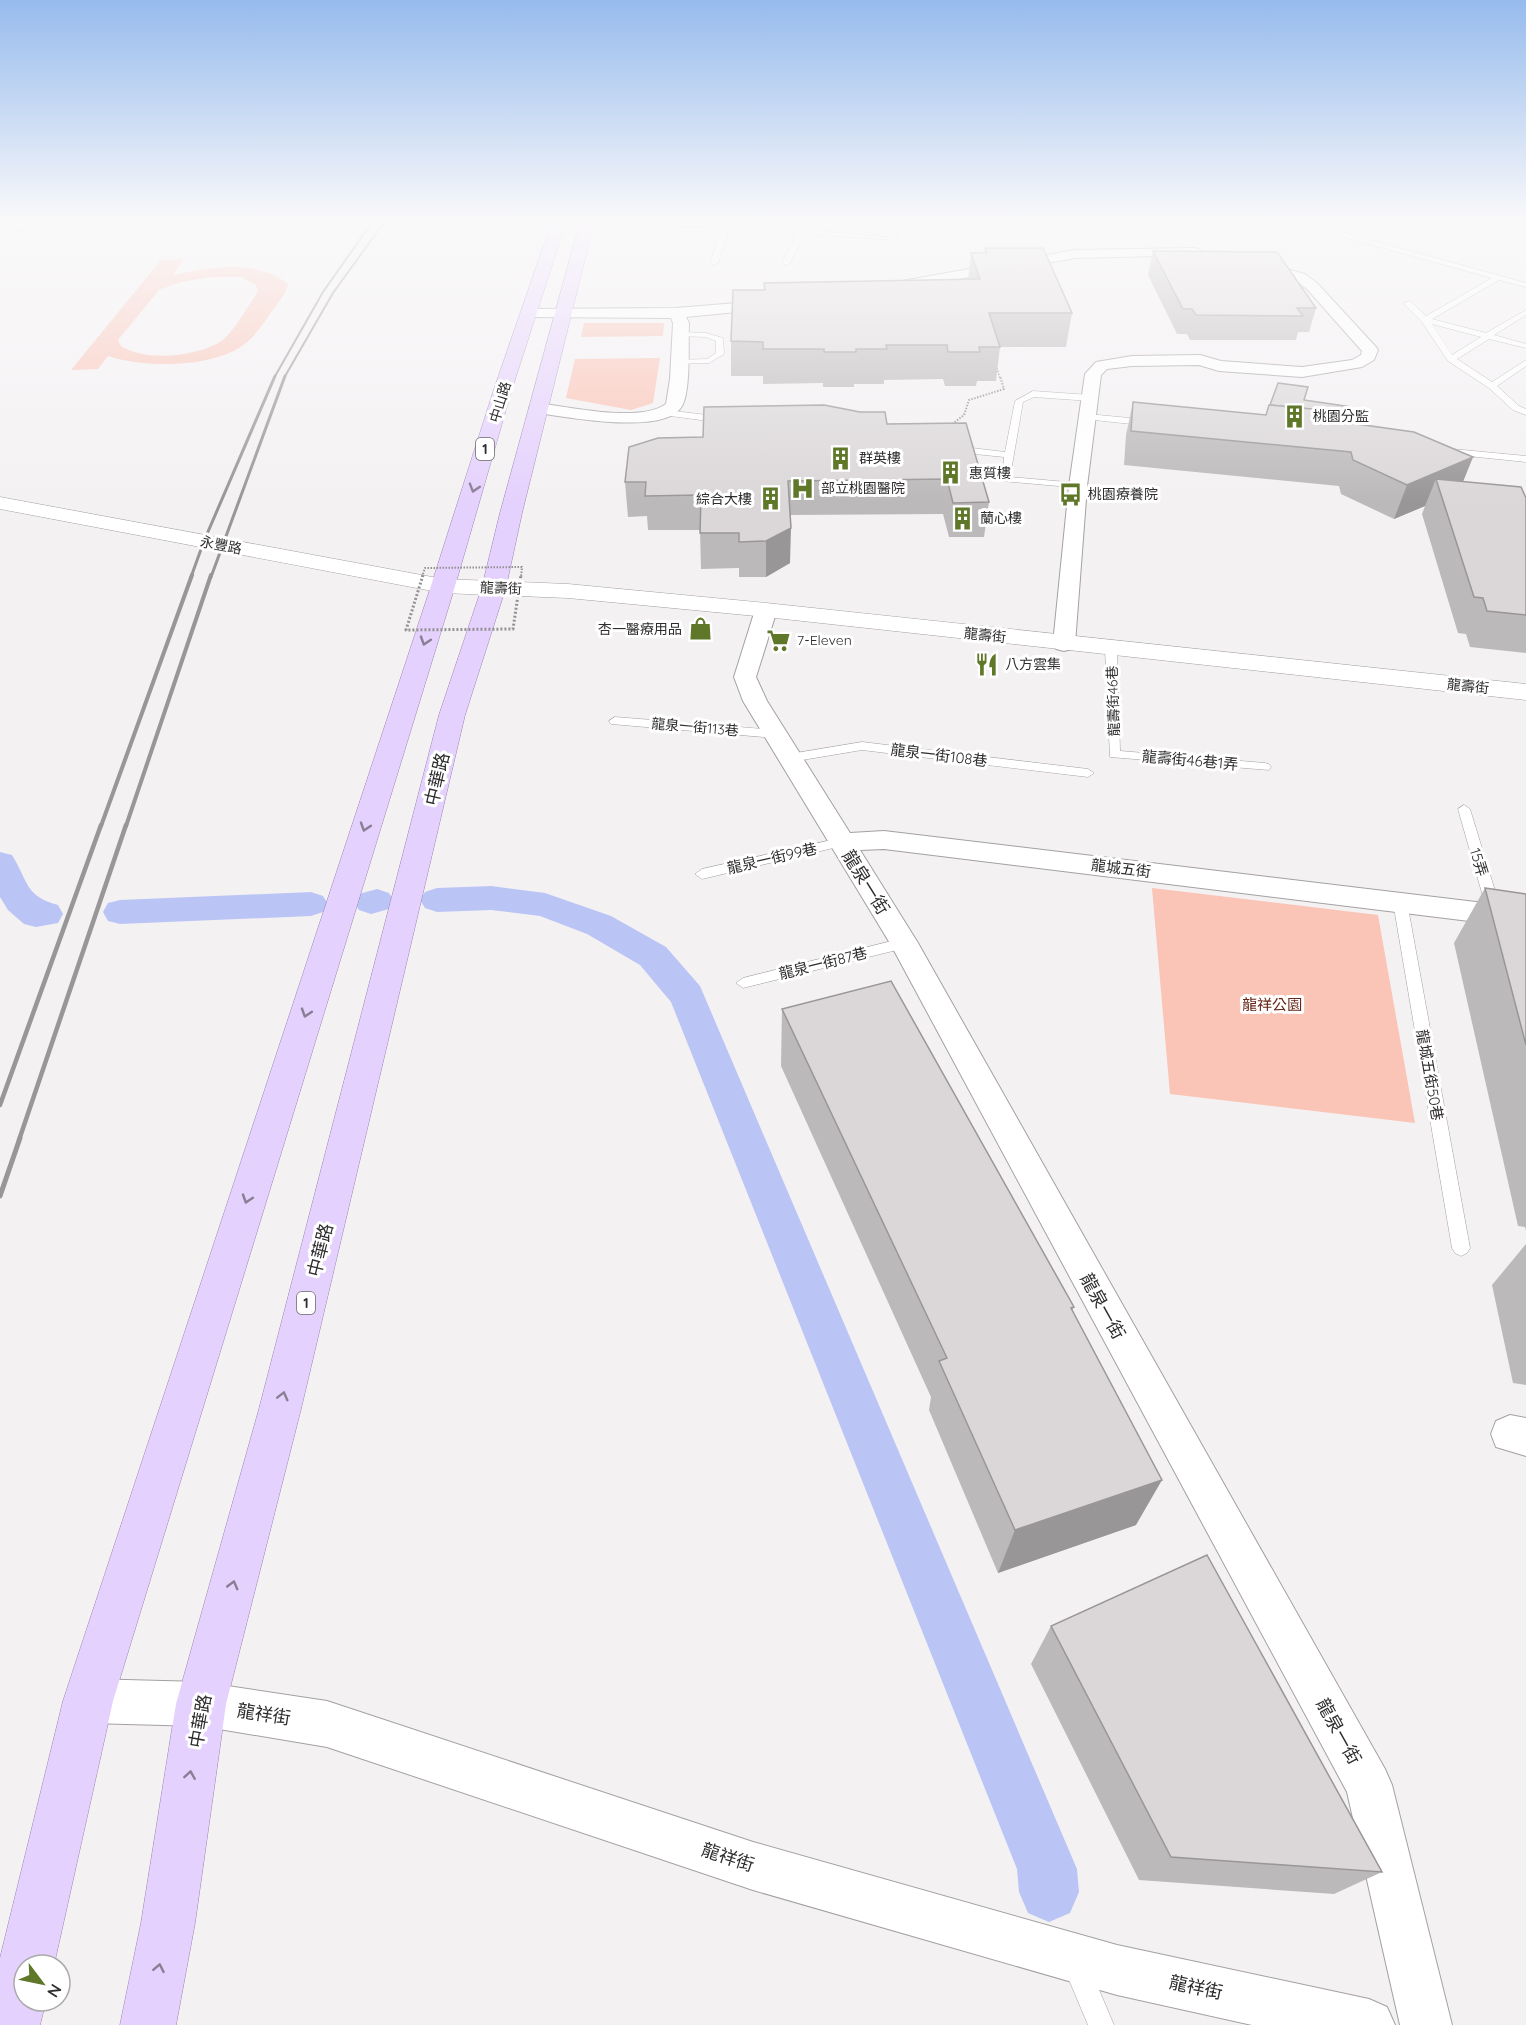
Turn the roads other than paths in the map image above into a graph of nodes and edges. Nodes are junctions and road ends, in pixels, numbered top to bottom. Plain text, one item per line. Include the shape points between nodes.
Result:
1 (563, 313) edge
2 (676, 313) edge
3 (529, 314) edge
4 (1337, 314) edge
5 (1418, 314) edge
6 (1436, 314) edge
7 (1524, 314) edge
8 (1425, 320) junction
9 (681, 334) junction
10 (1489, 336) junction
11 (1526, 346) edge
12 (1451, 359) junction
13 (678, 362) junction
14 (1526, 362) edge
15 (1492, 386) junction
16 (1090, 398) junction
17 (538, 408) junction
18 (1526, 412) edge
19 (666, 413) junction
20 (1088, 417) junction
21 (735, 421) edge
22 (1161, 424) edge
23 (941, 447) edge
24 (1433, 450) edge
25 (1009, 455) junction
26 (1526, 459) edge
27 (1078, 486) junction
28 (0, 503) edge
29 (443, 586) junction
30 (494, 587) junction
31 (766, 610) junction
32 (1064, 644) junction
33 (1111, 648) junction
34 (1526, 692) edge
35 (615, 721) dead end
36 (783, 746) junction
37 (1114, 754) joint
38 (1265, 767) dead end
39 (1088, 773) dead end
40 (1464, 809) dead end
41 (841, 842) junction
42 (702, 874) dead end
43 (1400, 902) junction
44 (1495, 914) junction
45 (1526, 918) edge
46 (904, 943) junction
47 (743, 983) dead end
48 (1461, 1248) dead end
49 (88, 1701) junction
50 (201, 1704) junction
51 (29, 1953) edge
52 (1073, 1957) junction
53 (148, 2025) edge
54 (1101, 2025) edge
55 (1369, 2025) edge
56 (1426, 2025) edge

1 - 17 main road, 1
2 - 9 street
3 -> 29 main road, 中山路 / 1
4 - 16 street via 1370,350 1368,357 1356,364 1302,372 1219,366 1200,360 1132,361 1102,365 1093,374
5 - 8 lane
6 - 8 lane
7 - 10 lane
8 - 10 lane
8 - 12 lane
9 - 13 street
9 - 13 lane via 702,334 720,340 720,354 709,360
10 - 11 lane
10 - 12 lane
12 - 15 lane
13 - 19 street via 674,406
14 - 15 lane
15 - 18 lane
16 - 20 street
16 - 25 lane via 1033,394 1019,400
17 - 19 street via 624,417
17 - 30 main road, 1
19 - 21 lane
20 - 22 lane
20 - 27 street
23 - 25 lane
24 - 26 lane
25 - 27 lane via 1005,479
27 - 32 street
28 - 29 street, 永豐路
29 - 30 street, 龍壽街
29 -> 49 main road, 1
30 - 31 street, 龍壽街
50 -> 30 main road, 中華路 / 1 via 280,1409 452,715
31 - 32 street, 龍壽街
31 - 36 street, 龍泉一街 via 745,677
32 - 33 street, 龍壽街
33 - 34 street, 龍壽街
33 - 37 lane, 龍壽街46巷
35 - 36 lane, 龍泉一街113巷
36 - 39 lane, 龍泉一街108巷 via 862,746
36 - 41 street, 龍泉一街
37 - 38 lane, 龍壽街46巷1弄
40 - 44 lane, 15弄
41 - 42 lane, 龍泉一街99巷
41 - 43 street, 龍城五街 via 884,840
41 - 46 street, 龍泉一街
43 - 44 street, 龍城五街
43 - 48 lane, 龍城五街50巷
44 - 45 street, 龍城五街
46 - 47 lane, 龍泉一街87巷
46 - 56 street, 龍泉一街 via 1369,1785
49 - 50 street, 龍祥街
49 - 51 main road, 1
50 - 52 street, 龍祥街 via 327,1724 753,1866
53 -> 50 main road, 中華路 / 1 via 168,1923
52 - 54 lane
52 - 55 street, 龍祥街

